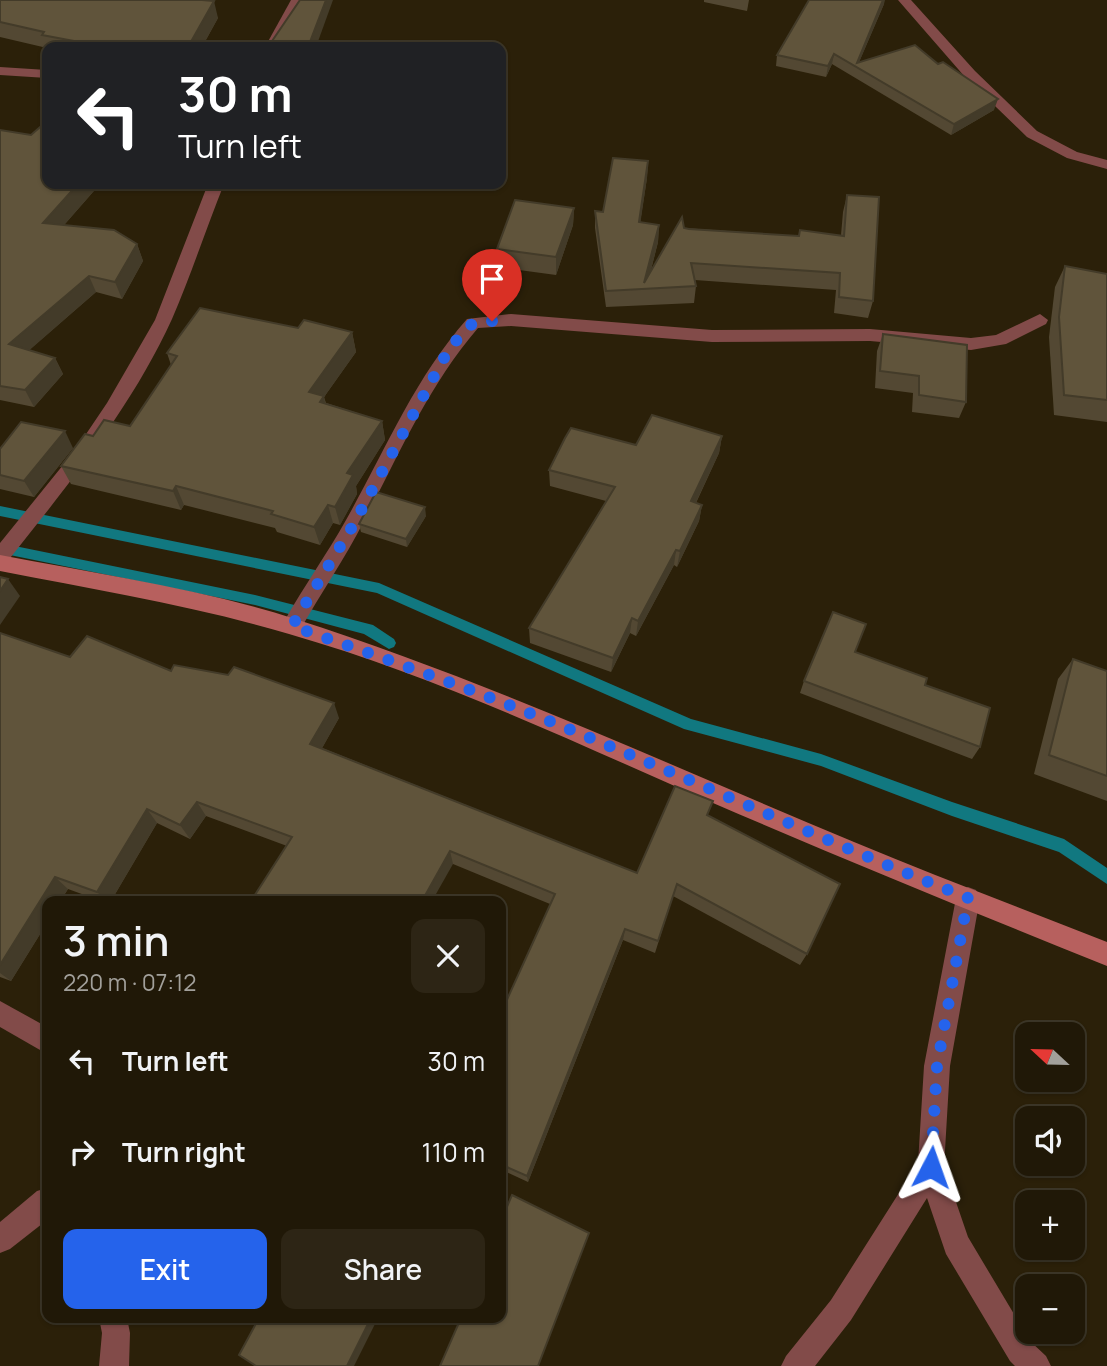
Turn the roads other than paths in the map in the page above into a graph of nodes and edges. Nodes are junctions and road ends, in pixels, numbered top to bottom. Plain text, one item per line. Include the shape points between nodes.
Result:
1 (297, 0) edge
2 (904, 0) edge
3 (275, 42) edge
4 (0, 71) edge
5 (42, 74) edge
6 (1107, 165) edge
7 (214, 189) edge
8 (1040, 320) dead end
9 (0, 557) edge
10 (0, 563) edge
11 (292, 626) junction
12 (968, 898) junction
13 (1107, 954) edge
14 (0, 1013) edge
15 (42, 1038) edge
16 (931, 1167) junction
17 (42, 1206) edge
18 (0, 1239) edge
19 (114, 1323) edge
20 (114, 1366) edge
21 (796, 1366) edge
22 (1037, 1366) edge

1 - 3 street
2 - 6 street via 1031,134 1072,155
4 - 5 street
7 - 9 street via 163,320 114,407
8 - 11 street via 1000,341 971,344 870,335 712,336 511,320 473,323 433,374 352,527
10 - 11 main road via 196,601
11 - 12 main road via 572,731
12 - 13 main road
12 - 16 street via 937,1066
14 - 15 street
16 - 21 street via 841,1310
16 - 22 street via 957,1244 1020,1351
17 - 18 street
19 - 20 street

